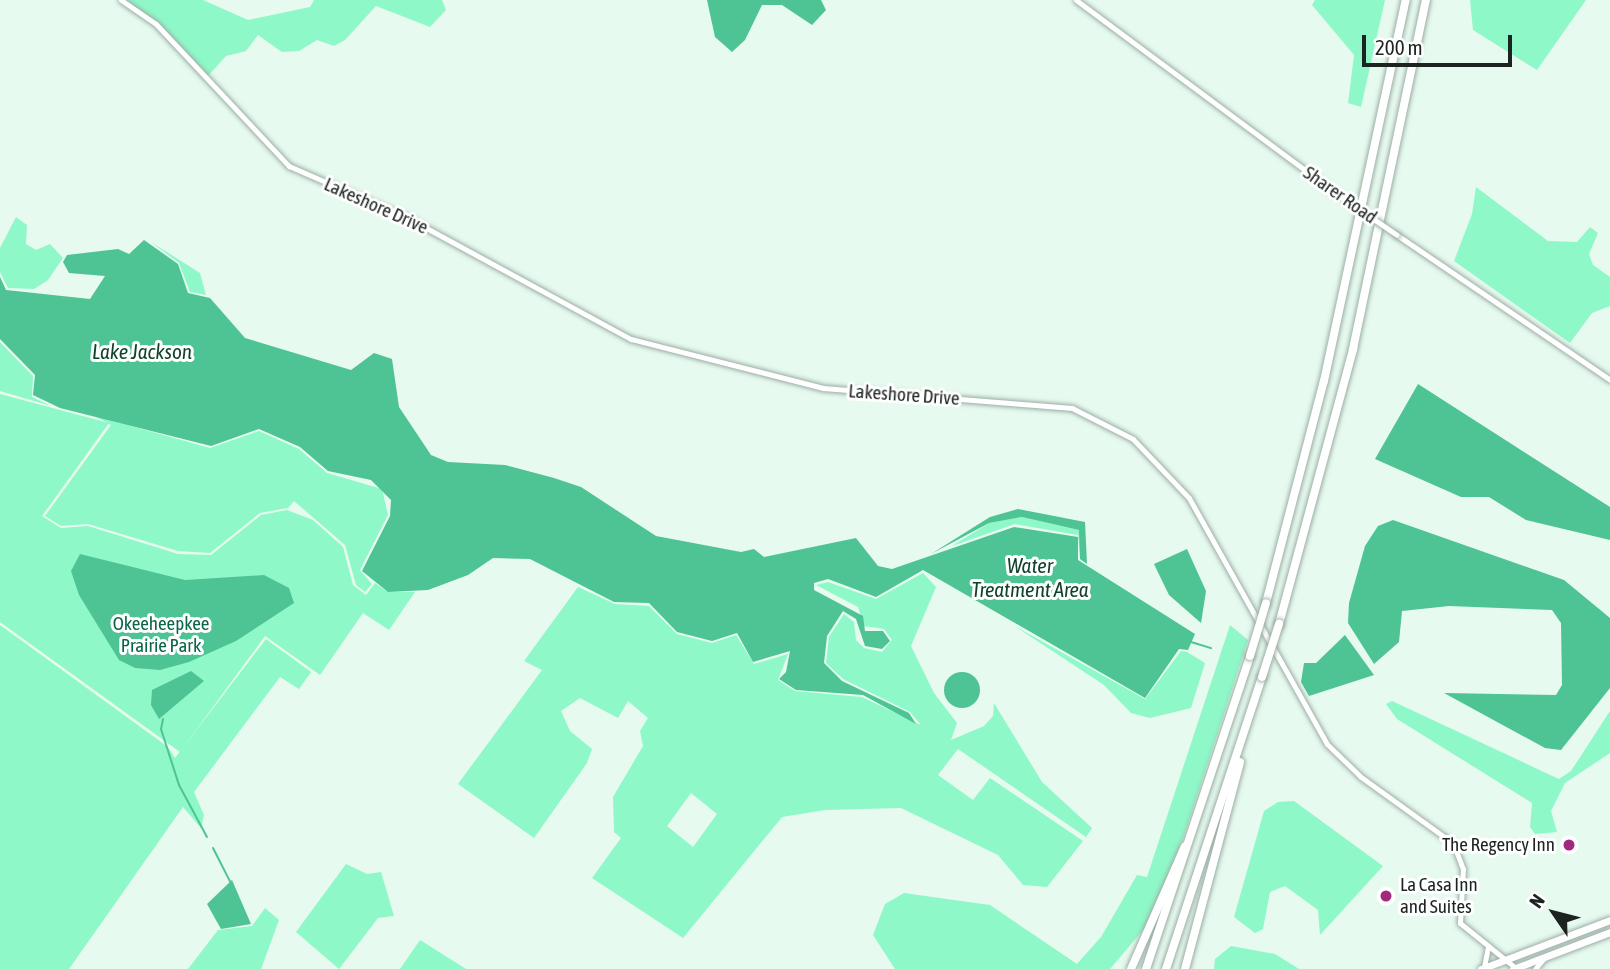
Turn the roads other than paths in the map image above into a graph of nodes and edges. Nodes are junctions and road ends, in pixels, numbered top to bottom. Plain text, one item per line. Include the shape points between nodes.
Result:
1 (121, 0) edge
2 (1076, 0) edge
3 (1406, 0) edge
4 (1426, 0) edge
5 (1610, 380) edge
6 (1241, 746) junction
7 (1196, 825) junction
8 (1606, 921) edge
9 (1607, 933) edge
10 (1488, 947) junction
11 (1549, 954) junction
12 (1503, 958) junction
13 (1483, 968) edge
14 (1131, 969) edge
15 (1146, 969) edge
16 (1166, 969) edge
17 (1185, 969) edge
18 (1515, 969) edge
19 (1535, 969) edge

1 - 10 street, Lakeshore Drive via 156,24 289,166 406,217 631,339 823,387 1072,408 1126,434 1157,459 1189,498 1327,744 1361,778 1453,843 1463,869 1460,923
2 - 5 street, Sharer Road, bridge via 1348,201
3 - 7 highway, bridge via 1324,381 1266,603
4 - 6 highway, bridge via 1353,349
6 - 16 highway
6 - 17 highway via 1238,778
7 - 14 highway
7 - 15 highway
8 - 9 main road
8 - 12 main road
9 - 11 main road
10 - 12 street, Lakeshore Drive
10 - 13 street
11 - 18 main road
11 - 19 street
12 - 13 main road
12 - 18 street, Lakeshore Drive

